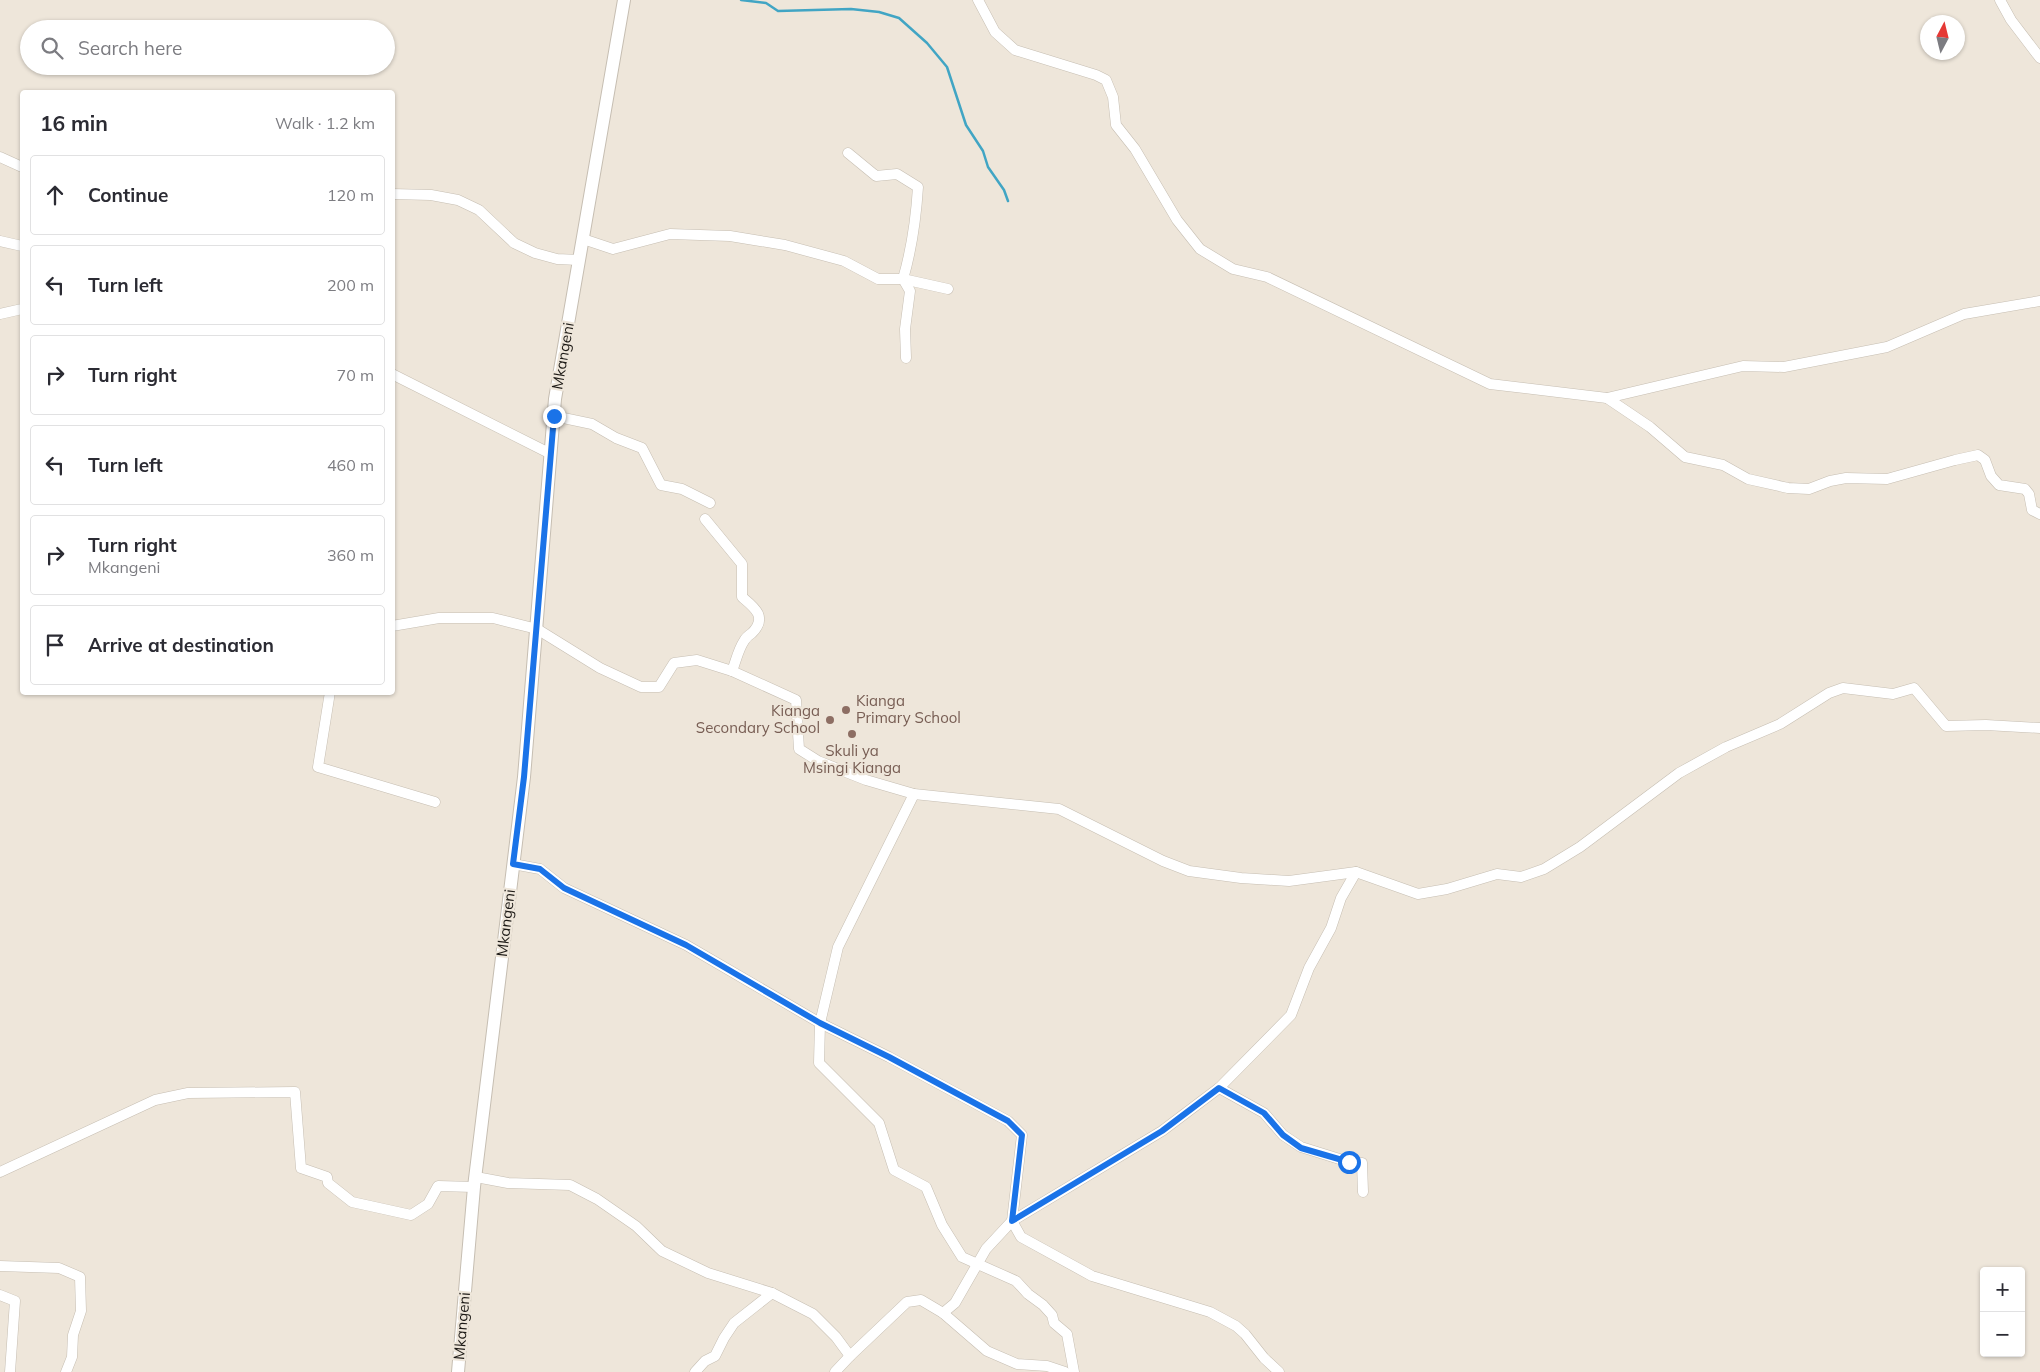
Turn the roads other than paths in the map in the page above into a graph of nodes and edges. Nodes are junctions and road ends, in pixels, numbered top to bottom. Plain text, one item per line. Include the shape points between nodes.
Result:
1 (624, 0) edge
2 (978, 0) edge
3 (2000, 0) edge
4 (2040, 58) edge
5 (848, 153) dead end
6 (0, 157) edge
7 (20, 166) edge
8 (395, 194) edge
9 (583, 239) junction
10 (0, 240) edge
11 (20, 245) edge
12 (579, 260) junction
13 (903, 279) junction
14 (948, 289) dead end
15 (2040, 300) edge
16 (20, 309) edge
17 (0, 314) edge
18 (906, 358) dead end
19 (395, 376) edge
20 (1607, 398) junction
21 (554, 416) junction
22 (551, 454) junction
23 (710, 503) dead end
24 (2040, 514) edge
25 (705, 519) dead end
26 (395, 625) edge
27 (537, 629) junction
28 (732, 671) junction
29 (330, 695) edge
30 (2040, 728) edge
31 (914, 794) junction
32 (434, 802) dead end
33 (513, 864) junction
34 (1356, 872) junction
35 (820, 1023) junction
36 (1219, 1088) junction
37 (0, 1172) edge
38 (475, 1182) junction
39 (1363, 1192) dead end
40 (1012, 1221) junction
41 (977, 1264) junction
42 (0, 1266) edge
43 (772, 1292) junction
44 (0, 1295) edge
45 (943, 1313) junction
46 (850, 1356) junction
47 (10, 1372) edge
48 (66, 1372) edge
49 (458, 1372) edge
50 (695, 1372) edge
51 (835, 1372) edge
52 (1065, 1372) edge
53 (1074, 1372) edge
54 (1279, 1372) edge

1 - 9 street, Mkangeni
2 - 20 street via 995,32 1016,50 1106,80 1113,97 1116,125 1177,220 1200,249 1233,269 1267,277 1490,384
3 - 4 street
5 - 13 street via 876,176 897,174 918,187 915,228
6 - 7 street
8 - 12 street via 458,200 479,210 514,243 557,259
9 - 12 street, Mkangeni
9 - 13 street via 613,249 670,234 730,236 785,245 844,260 878,279
10 - 11 street
12 - 21 street, Mkangeni
13 - 14 street
13 - 18 street via 910,291 905,329
15 - 20 street via 1964,314 1888,348 1784,367 1743,366
16 - 17 street
19 - 22 street
20 - 24 street via 1650,427 1685,457 1723,465 1748,479 1809,489 1846,478 1887,479 1978,455 1985,460 1991,476 1999,485 2025,489 2032,510
21 - 22 street, Mkangeni
21 - 23 street via 592,424 642,448 661,485 682,489
22 - 27 street, Mkangeni
25 - 28 street via 742,564 742,597 758,610 758,624 754,632 744,639
26 - 27 street via 439,618 493,618
27 - 28 street via 600,668 641,686 659,687 674,663 697,660
27 - 33 street, Mkangeni
28 - 31 street via 796,700 799,749 866,780
29 - 32 street via 318,767
30 - 34 street via 1946,726 1914,688 1893,694 1843,688 1829,693 1780,724 1679,773 1580,847 1536,872 1521,877 1497,874 1418,894
31 - 34 street via 1060,810 1189,871 1288,882
31 - 35 street via 838,947
33 - 35 street via 540,869 564,888 686,945
33 - 38 street, Mkangeni
34 - 36 street via 1341,898 1332,928 1309,968 1291,1015
35 - 40 street via 1008,1121 1022,1135
35 - 41 street via 819,1063 879,1122 894,1170 926,1187 942,1224 962,1257
36 - 39 street via 1264,1113 1283,1135 1301,1148 1362,1163
36 - 40 street via 1162,1131
37 - 38 street via 155,1100 188,1093 295,1092 301,1168 327,1177 328,1184 352,1202 411,1215 428,1204 438,1186
38 - 43 street via 570,1185 636,1226 662,1251 708,1273
38 - 49 street, Mkangeni
40 - 41 street
40 - 54 street via 1021,1237 1092,1276 1210,1312 1236,1326
41 - 45 street via 955,1303
41 - 53 street via 1016,1281 1052,1315 1054,1323 1067,1334
42 - 48 street via 59,1268 80,1277 80,1311
43 - 46 street via 812,1314
43 - 50 street via 734,1323 715,1356
44 - 47 street via 15,1300
45 - 46 street via 921,1300 907,1302
45 - 52 street via 987,1351 1017,1364 1047,1366
46 - 51 street

